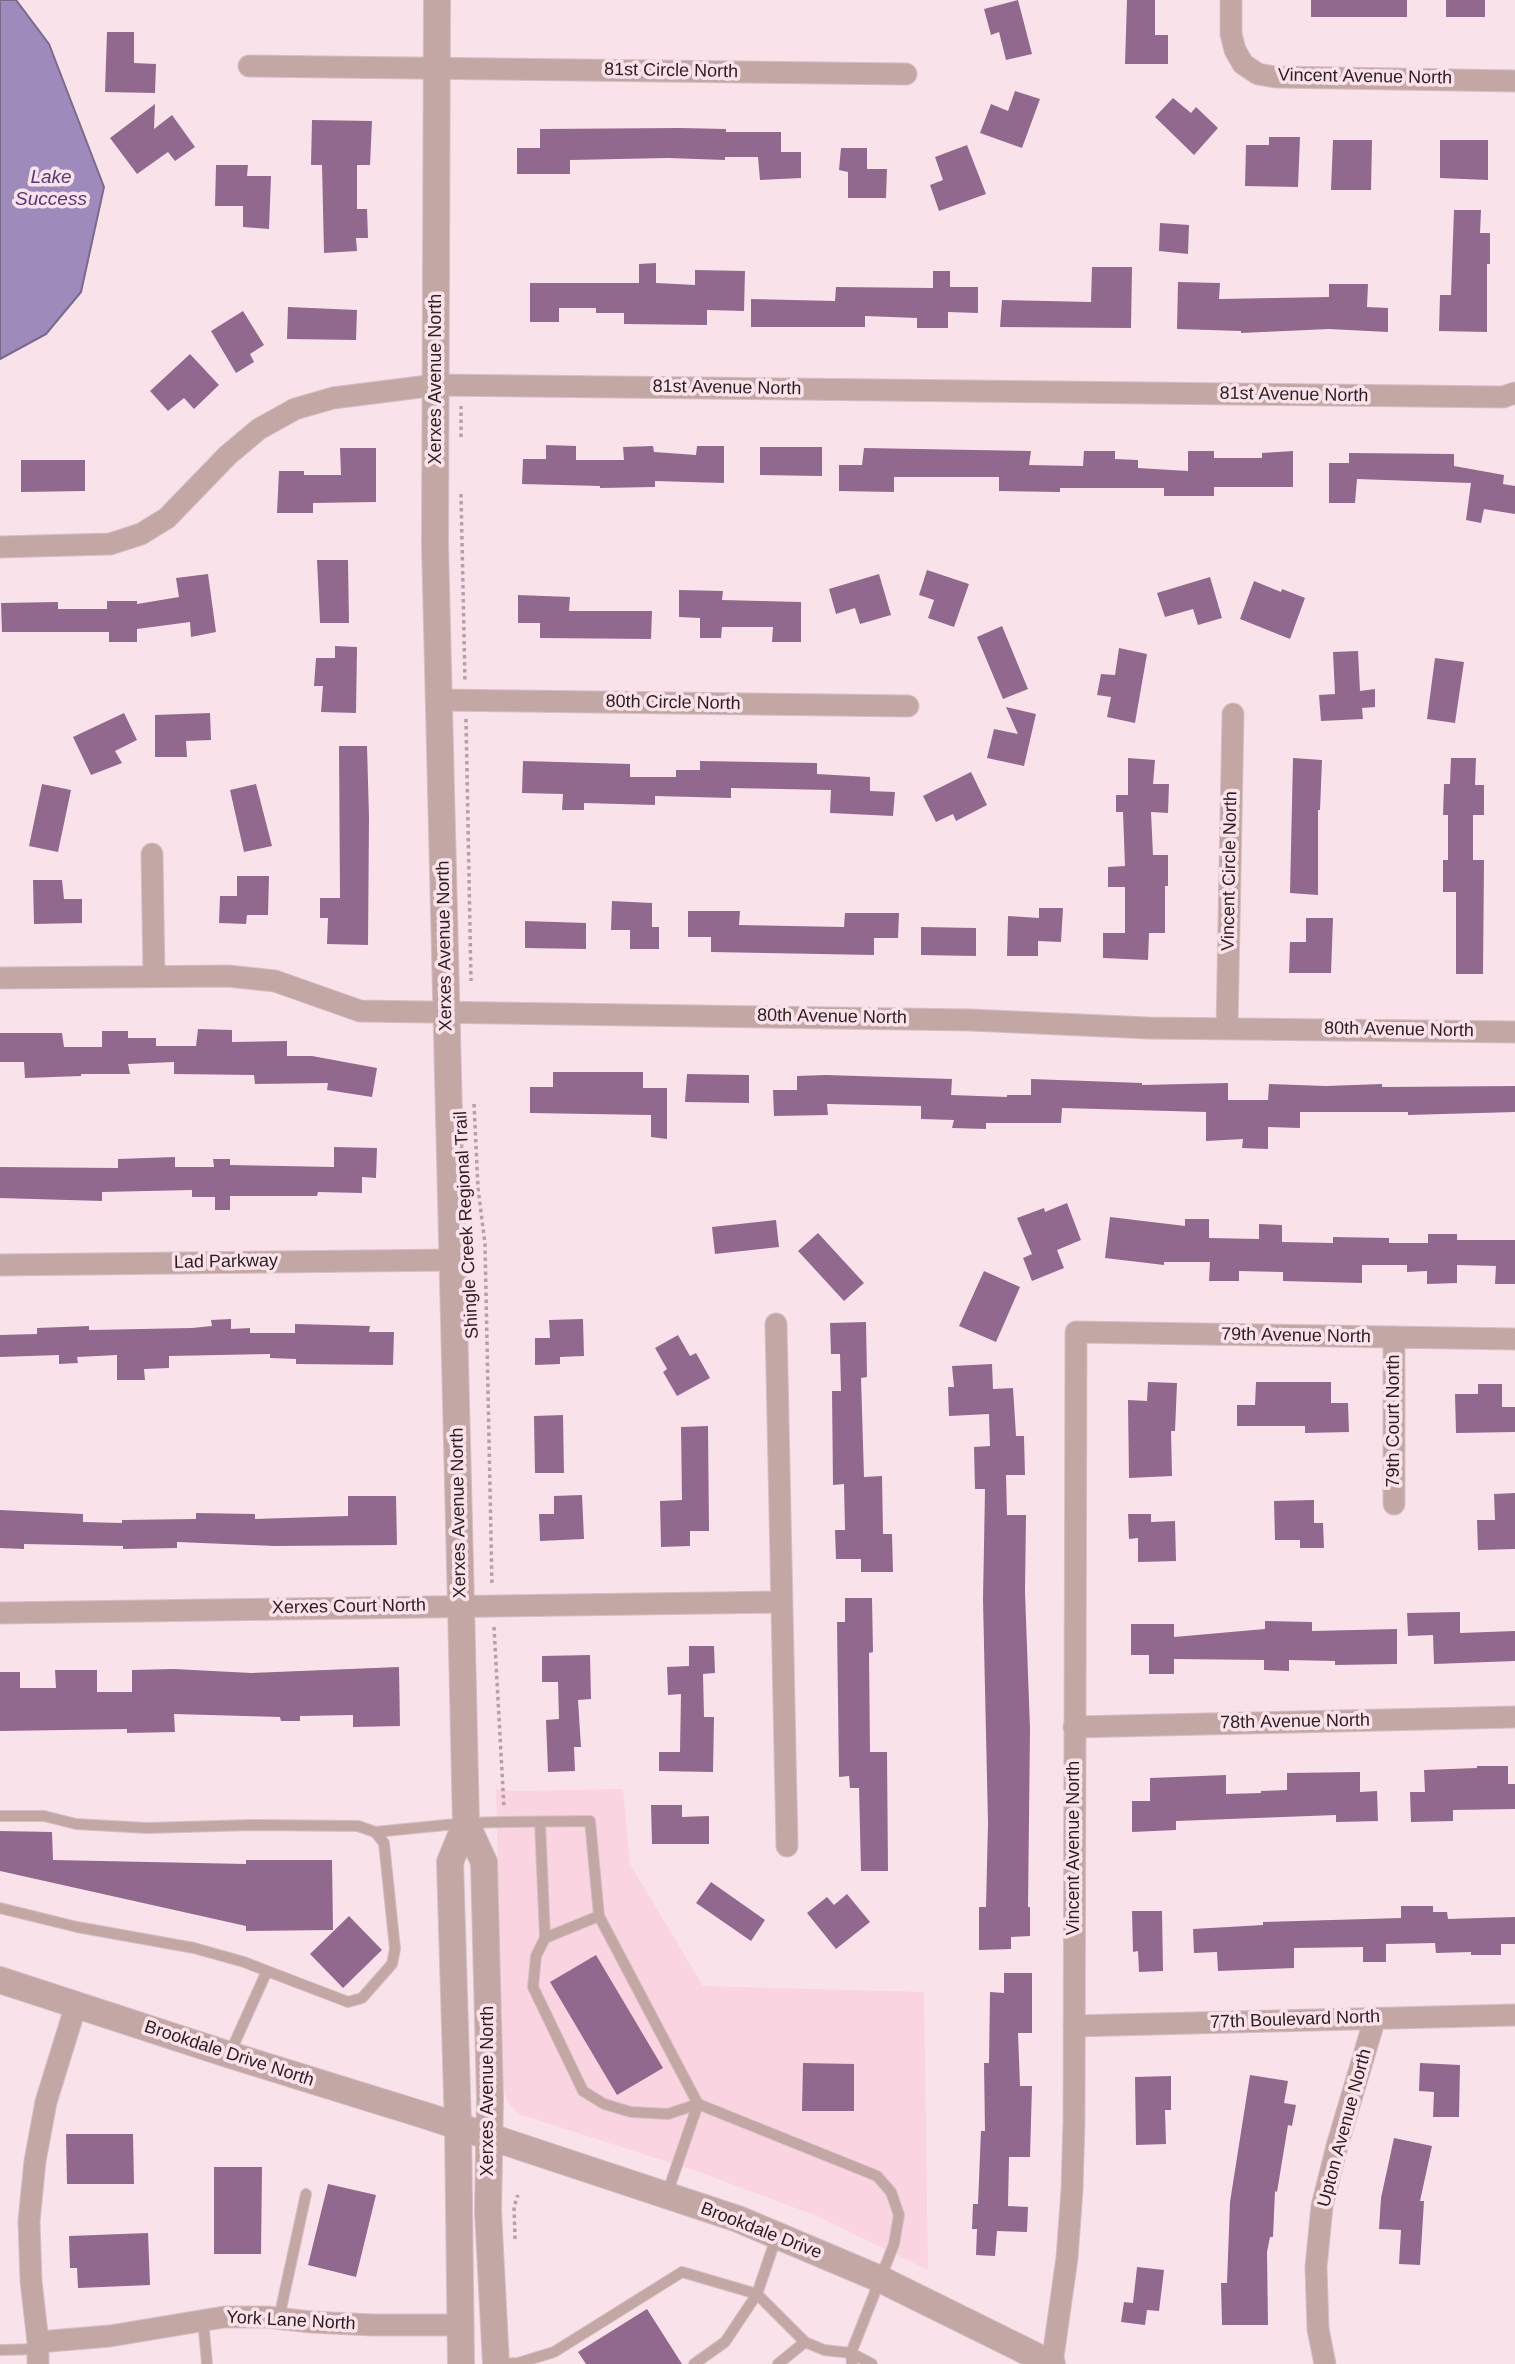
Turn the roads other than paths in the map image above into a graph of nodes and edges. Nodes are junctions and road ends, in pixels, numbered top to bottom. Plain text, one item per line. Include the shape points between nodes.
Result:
1 (437, 0) edge
2 (1231, 0) edge
3 (249, 66) dead end
4 (436, 68) junction
5 (906, 74) dead end
6 (1515, 81) edge
7 (436, 386) junction
8 (1509, 395) edge
9 (0, 547) edge
10 (439, 700) junction
11 (908, 706) dead end
12 (1233, 714) dead end
13 (152, 854) dead end
14 (154, 976) junction
15 (0, 978) edge
16 (447, 1010) junction
17 (1227, 1028) junction
18 (1515, 1032) edge
19 (453, 1260) junction
20 (0, 1265) edge
21 (776, 1324) dead end
22 (1076, 1332) joint
23 (1394, 1337) junction
24 (1515, 1339) edge
25 (1394, 1504) dead end
26 (781, 1602) junction
27 (461, 1605) junction
28 (0, 1613) edge
29 (1515, 1717) edge
30 (1074, 1727) junction
31 (0, 1816) edge
32 (540, 1822) junction
33 (466, 1823) junction
34 (375, 1832) junction
35 (787, 1846) dead end
36 (0, 1908) edge
37 (599, 1916) junction
38 (545, 1938) junction
39 (267, 1972) junction
40 (0, 1980) edge
41 (76, 2005) junction
42 (1515, 2014) edge
43 (1375, 2018) junction
44 (1074, 2026) junction
45 (229, 2055) junction
46 (698, 2104) junction
47 (458, 2126) junction
48 (489, 2138) junction
49 (306, 2194) dead end
50 (666, 2196) junction
51 (777, 2235) junction
52 (880, 2279) junction
53 (757, 2294) junction
54 (279, 2318) junction
55 (203, 2319) junction
56 (460, 2325) junction
57 (805, 2342) junction
58 (0, 2350) edge
59 (38, 2352) edge
60 (554, 2352) junction
61 (851, 2358) edge
62 (207, 2364) edge
63 (461, 2364) edge
64 (496, 2364) edge
65 (561, 2364) edge
66 (694, 2364) edge
67 (778, 2364) edge
68 (872, 2364) edge
69 (1052, 2364) edge
70 (1325, 2364) edge

1 - 4 street, Xerxes Avenue North
2 - 6 street, Vincent Avenue North via 1235,50 1242,64 1258,74
3 - 4 street
4 - 5 street, 81st Circle North
4 - 7 street, Xerxes Avenue North
7 - 8 street, 81st Avenue North
7 - 9 street, 81st Avenue North via 333,398 295,408 228,455 167,518 141,534 110,544
7 - 10 street, Xerxes Avenue North
10 - 11 street, 80th Circle North
10 - 16 street, Xerxes Avenue North
12 - 17 street, Vincent Circle North
13 - 14 street
14 - 15 street, 80th Avenue North
14 - 16 street, 80th Avenue North via 275,981 360,1011
16 - 17 street, 80th Avenue North
16 - 19 street, Xerxes Avenue North
17 - 18 street, 80th Avenue North
19 - 20 street, Lad Parkway
19 - 27 street, Xerxes Avenue North
21 - 26 street
22 - 23 street, 79th Avenue North
22 - 30 street, Vincent Avenue North
23 - 24 street, 79th Avenue North
23 - 25 street, 79th Court North
26 - 27 street, Xerxes Court North
26 - 35 street
27 - 28 street, Xerxes Court North
27 - 33 street, Xerxes Avenue North
29 - 30 street, 78th Avenue North
30 - 44 street, Vincent Avenue North
31 - 34 lane via 44,1816 76,1824 148,1828 358,1826
32 - 33 lane
32 - 37 lane via 590,1821
32 - 38 lane
33 - 34 lane
33 - 47 street, Xerxes Avenue North via 450,1862
33 - 48 street, Xerxes Avenue North via 484,1862
34 - 39 lane via 384,1843 395,1949 392,1965 362,1998 348,2002
36 - 39 lane via 194,1948
37 - 38 lane
37 - 46 lane
38 - 46 lane via 536,1956 534,1987 583,2091 631,2112 668,2113
39 - 45 lane
40 - 41 street, Brookdale Drive North
41 - 45 street, Brookdale Drive North
41 - 59 street via 46,2102 34,2161 29,2221
42 - 43 street, 77th Boulevard North
43 - 44 street, 77th Boulevard North
43 - 70 street, Upton Avenue North via 1322,2206 1316,2267 1318,2329
44 - 69 street, Vincent Avenue North via 1072,2190
45 - 47 street, Brookdale Drive North
46 - 50 lane
46 - 52 lane via 877,2176 891,2192 899,2215
47 - 48 street, Brookdale Drive
47 - 56 street, Xerxes Avenue North
48 - 50 street, Brookdale Drive
48 - 64 street, Xerxes Avenue North
49 - 54 lane
50 - 51 street, Brookdale Drive
51 - 52 street, Brookdale Drive
51 - 53 lane
52 - 61 lane
52 - 69 street, Brookdale Drive
53 - 57 lane
53 - 60 lane via 682,2272
53 - 66 lane via 725,2342
54 - 55 street, York Lane North
54 - 56 street, York Lane North
55 - 59 street, York Lane North
55 - 62 lane
56 - 63 street, Xerxes Avenue North
57 - 61 lane
57 - 67 lane
58 - 59 lane
60 - 64 lane
60 - 65 lane
61 - 68 lane

